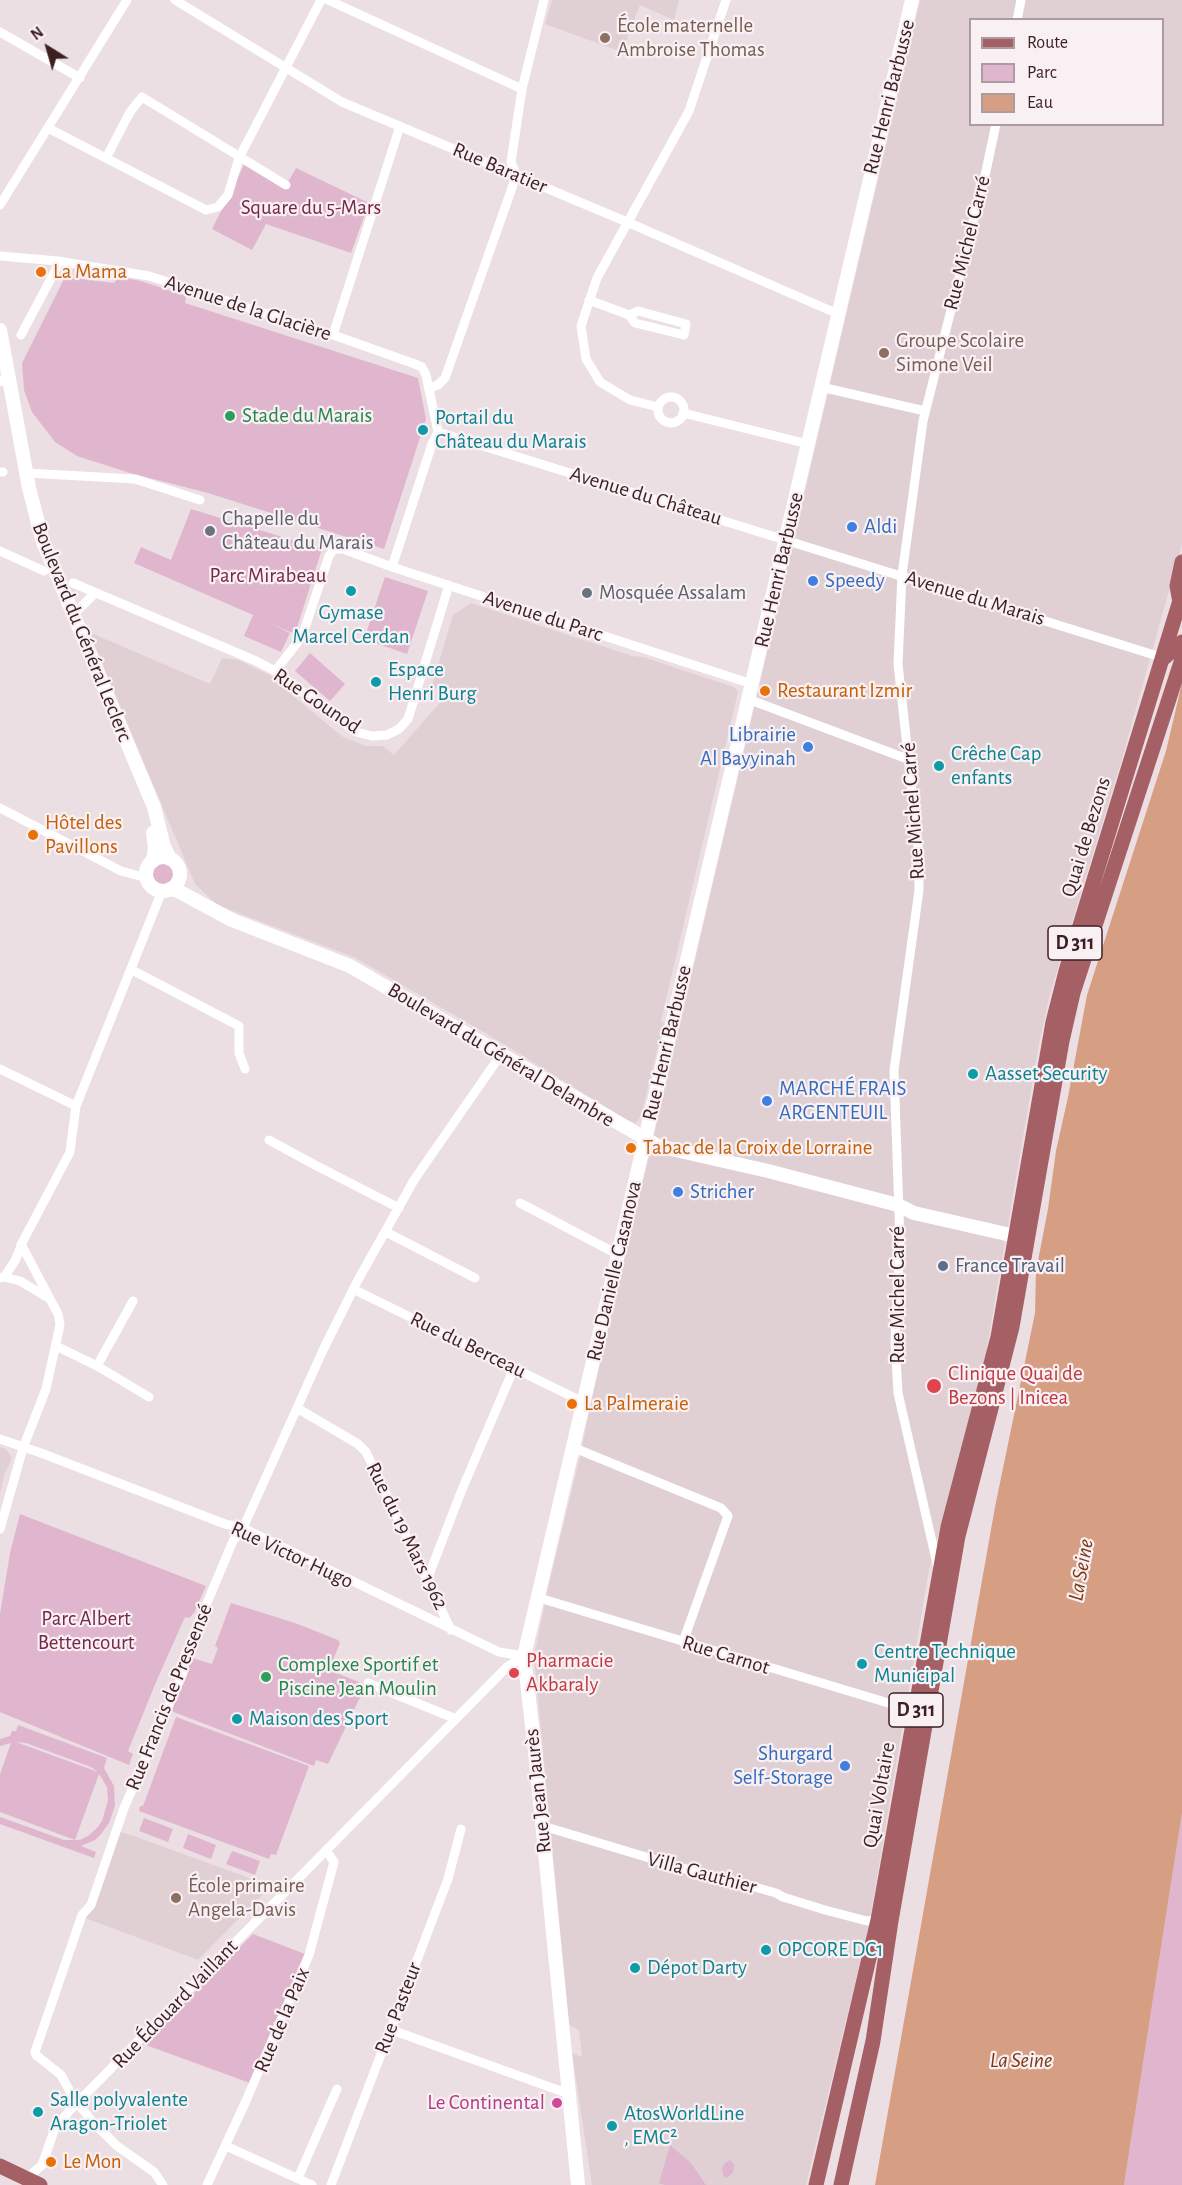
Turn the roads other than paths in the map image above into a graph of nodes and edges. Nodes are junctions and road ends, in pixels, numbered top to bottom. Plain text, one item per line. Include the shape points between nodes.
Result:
1 (127, 0) edge
2 (175, 0) edge
3 (321, 0) edge
4 (328, 0) edge
5 (544, 0) edge
6 (726, 0) edge
7 (912, 0) edge
8 (1021, 0) edge
9 (1017, 18) edge
10 (0, 32) edge
11 (285, 68) junction
12 (80, 78) junction
13 (522, 89) junction
14 (400, 126) junction
15 (996, 126) edge
16 (48, 128) junction
17 (106, 158) junction
18 (239, 158) junction
19 (516, 174) junction
20 (286, 185) dead end
21 (0, 205) edge
22 (627, 222) junction
23 (2, 254) edge
24 (58, 261) junction
25 (589, 300) junction
26 (838, 314) junction
27 (629, 315) junction
28 (0, 330) edge
29 (21, 335) dead end
30 (333, 335) junction
31 (0, 378) edge
32 (821, 387) junction
33 (429, 388) junction
34 (658, 407) junction
35 (925, 411) junction
36 (683, 414) junction
37 (438, 432) junction
38 (808, 444) junction
39 (26, 473) junction
40 (200, 500) dead end
41 (786, 540) junction
42 (0, 551) edge
43 (1182, 562) edge
44 (392, 567) junction
45 (44, 571) junction
46 (902, 575) junction
47 (73, 584) dead end
48 (449, 585) junction
49 (94, 593) junction
50 (1181, 598) edge
51 (72, 616) junction
52 (1182, 642) edge
53 (1164, 658) junction
54 (1182, 659) edge
55 (275, 671) junction
56 (752, 684) junction
57 (1171, 695) junction
58 (748, 699) junction
59 (910, 760) junction
60 (0, 808) edge
61 (170, 859) junction
62 (146, 870) junction
63 (180, 878) junction
64 (166, 890) junction
65 (203, 905) junction
66 (132, 970) junction
67 (502, 1053) junction
68 (245, 1068) dead end
69 (0, 1069) edge
70 (76, 1106) junction
71 (269, 1140) dead end
72 (645, 1140) junction
73 (520, 1203) dead end
74 (898, 1205) junction
75 (399, 1208) junction
76 (386, 1232) junction
77 (1023, 1236) junction
78 (21, 1244) junction
79 (617, 1254) junction
80 (2, 1277) edge
81 (475, 1278) dead end
82 (353, 1289) junction
83 (50, 1299) junction
84 (133, 1300) dead end
85 (56, 1346) junction
86 (97, 1366) junction
87 (514, 1368) junction
88 (149, 1398) dead end
89 (583, 1402) junction
90 (297, 1408) junction
91 (0, 1439) edge
92 (572, 1447) junction
93 (24, 1448) junction
94 (243, 1528) junction
95 (0, 1529) edge
96 (939, 1575) junction
97 (427, 1580) junction
98 (536, 1597) junction
99 (451, 1630) junction
100 (683, 1642) junction
101 (524, 1656) junction
102 (368, 1683) dead end
103 (915, 1711) junction
104 (456, 1719) junction
105 (543, 1826) junction
106 (461, 1829) dead end
107 (326, 1850) junction
108 (878, 1920) junction
109 (389, 2030) junction
110 (337, 2089) dead end
111 (569, 2094) junction
112 (78, 2103) junction
113 (226, 2146) junction
114 (0, 2166) edge
115 (298, 2178) junction
116 (30, 2183) edge
117 (163, 2185) edge
118 (207, 2185) edge
119 (312, 2185) edge
120 (331, 2185) edge
121 (578, 2185) edge
122 (816, 2185) edge
123 (841, 2185) edge

1 - 12 street
2 - 11 street, Rue Baratier
3 - 11 street
4 - 13 street
5 - 13 street
6 - 22 street via 689,111
7 - 26 street, Rue Henri Barbusse
8 - 9 street
10 - 12 street
11 - 14 street, Rue Baratier via 342,102
11 - 18 street
12 - 16 street
13 - 19 street via 511,162
14 - 19 street, Rue Baratier
14 - 30 street
15 - 35 street, Rue Michel Carré
16 - 17 street
16 - 21 street
17 - 18 street via 206,210 218,207 228,195
17 - 18 street via 142,97
18 - 20 street
19 - 22 street, Rue Baratier
19 - 33 street via 445,378
22 - 25 street
22 - 26 street, Rue Baratier
23 - 24 street, Avenue de la Glacière
24 - 29 street
24 - 30 street, Avenue de la Glacière via 149,276
25 - 27 street
25 - 34 street via 581,326 586,359 600,382 630,400
26 - 32 street, Rue Henri Barbusse
27 - 27 street via 638,311 686,324 684,334 635,323
28 - 39 street, Boulevard du Général Leclerc
30 - 33 street, Avenue de la Glacière via 416,364 422,368
31 - 45 street, Boulevard du Général Leclerc via 27,517
32 - 35 street
32 - 38 street, Rue Henri Barbusse
33 - 37 street, Avenue de la Glacière
34 - 36 street via 667,423 677,422
34 - 36 street via 663,400 675,398 681,402
35 - 46 street, Rue Michel Carré
36 - 38 street
37 - 41 street, Avenue du Château
37 - 44 street
38 - 41 street, Rue Henri Barbusse
39 - 40 street via 135,479
39 - 51 street, Boulevard du Général Leclerc via 43,542
41 - 46 street, Avenue du Marais
41 - 56 street, Rue Henri Barbusse
42 - 45 street
43 - 50 main road, D 311 via 1177,586
44 - 48 street, Avenue du Parc
44 - 55 street, Avenue du Parc via 334,549 303,637
45 - 62 street, Boulevard du Général Leclerc via 153,827 155,844
46 - 53 street, Avenue du Marais
46 - 59 street, Rue Michel Carré via 898,664
47 - 49 street, Rue Gounod
48 - 55 street, Rue Gounod via 408,719 387,735 356,732
48 - 56 street, Avenue du Parc
49 - 51 street
49 - 55 street, Rue Gounod
50 - 53 main road, Quai de Bezons / D 311
51 - 61 street, Boulevard du Général Leclerc via 154,807
52 - 53 main road
53 - 57 main road
53 - 77 main road, Quai de Bezons / D 311 via 1053,1022
54 - 57 main road, Quai de Bezons / D 311
56 - 58 street, Rue Henri Barbusse
57 - 77 main road, Quai de Bezons / D 311 via 1073,993 1032,1210
58 - 59 street
58 - 72 street, Rue Henri Barbusse
59 - 74 street, Rue Michel Carré via 920,856 919,890 894,1070
60 - 62 street via 121,871
61 - 62 street via 161,857
61 - 63 street via 179,867
62 - 64 street via 151,885
63 - 64 street
63 - 65 street, Boulevard du Général Delambre
64 - 65 street, Boulevard du Général Delambre via 178,891
64 - 66 street
65 - 67 street, Boulevard du Général Delambre via 350,966
66 - 68 street via 239,1026 239,1053
66 - 70 street
67 - 72 street, Boulevard du Général Delambre
67 - 75 street, Rue Francis de Pressensé via 414,1180
69 - 70 street
70 - 78 street via 70,1152
71 - 75 street
72 - 74 street, Boulevard du Général Delambre
72 - 79 street, Rue Danielle Casanova
73 - 79 street
74 - 77 street, Boulevard du Général Delambre via 914,1213
74 - 96 street, Rue Michel Carré via 898,1393
75 - 76 street, Rue Francis de Pressensé
76 - 81 street
76 - 82 street, Rue Francis de Pressensé
77 - 96 main road, Quai Voltaire / D 311
77 - 123 main road, Quai Voltaire / D 311 via 1024,1258 1012,1327 958,1536 873,2041
78 - 80 street via 15,1261
78 - 83 street
79 - 89 street, Rue Danielle Casanova
80 - 83 street via 20,1281
82 - 87 street, Rue du Berceau
82 - 90 street, Rue Francis de Pressensé
83 - 85 street via 60,1325
84 - 86 street
85 - 86 street
85 - 93 street via 46,1389
86 - 88 street
87 - 89 street, Rue du Berceau
87 - 97 street
89 - 92 street, Rue Jean Jaurès
90 - 94 street, Rue Francis de Pressensé
90 - 97 street, Rue du 19 Mars 1962 via 366,1452
91 - 93 street, Rue Victor Hugo
92 - 98 street, Rue Jean Jaurès
92 - 100 street via 721,1508 728,1516
93 - 94 street, Rue Victor Hugo
93 - 95 street
94 - 99 street, Rue Victor Hugo
94 - 112 street, Rue Francis de Pressensé via 233,1541 211,1592 186,1653 183,1672 124,1808 35,2052 61,2075
96 - 103 main road, Quai Voltaire / D 311
97 - 99 street, Rue du 19 Mars 1962
98 - 100 street, Rue Carnot
98 - 101 street, Rue Jean Jaurès
99 - 101 street, Rue Victor Hugo via 499,1652
100 - 103 street, Rue Carnot
101 - 104 street, Rue Édouard Vaillant via 507,1667
101 - 105 street, Rue Jean Jaurès
102 - 104 street
103 - 108 main road, Quai Voltaire / D 311
104 - 107 street, Rue Édouard Vaillant
105 - 108 street, Villa Gauthier via 861,1920
105 - 111 street, Rue Jean Jaurès
106 - 109 street, Rue Pasteur via 448,1879
107 - 112 street, Rue Édouard Vaillant
107 - 113 street, Rue de la Paix via 334,1862 309,1956
108 - 122 main road, Quai Voltaire / D 311
109 - 111 street
109 - 120 street, Rue Pasteur
110 - 115 street
111 - 121 street, Rue Jean Jaurès
112 - 116 street, Rue Édouard Vaillant via 55,2128 42,2165
112 - 117 street via 117,2146 154,2172
113 - 115 street
113 - 118 street, Rue de la Paix
114 - 116 main road
115 - 119 street

